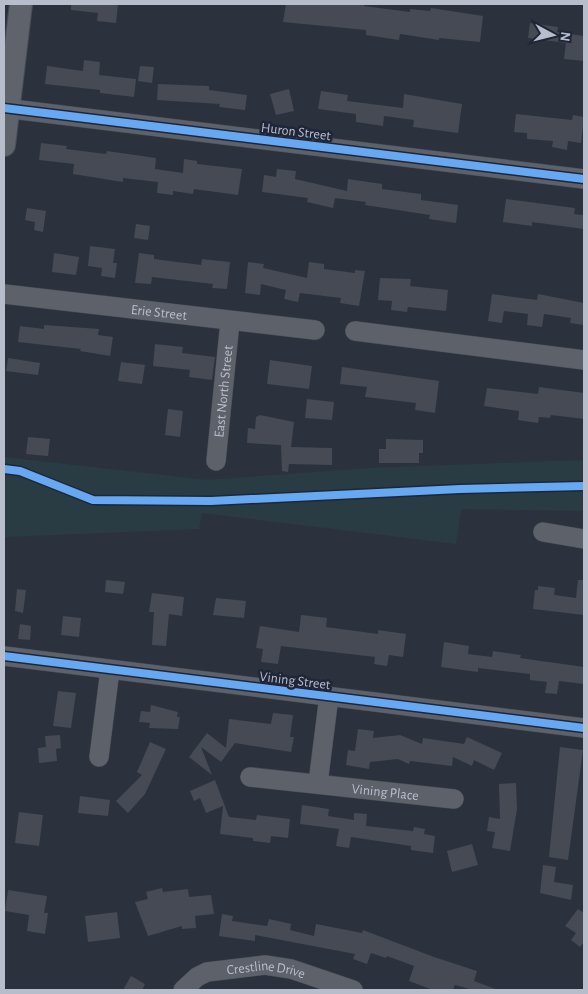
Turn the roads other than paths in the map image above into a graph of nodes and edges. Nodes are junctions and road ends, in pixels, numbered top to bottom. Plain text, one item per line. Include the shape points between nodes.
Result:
1 (21, 4) edge
2 (6, 109) edge
3 (4, 145) edge
4 (584, 179) edge
5 (4, 294) edge
6 (230, 322) junction
7 (315, 330) dead end
8 (355, 331) dead end
9 (584, 360) edge
10 (216, 461) dead end
11 (543, 532) dead end
12 (584, 539) edge
13 (4, 656) edge
14 (110, 670) junction
15 (329, 696) junction
16 (584, 728) edge
17 (99, 757) dead end
18 (250, 777) dead end
19 (318, 783) junction
20 (454, 798) dead end
21 (183, 990) edge
22 (353, 990) edge

1 - 2 main road
2 - 3 main road
2 - 4 street, Huron Street
5 - 6 street, Erie Street
6 - 7 street, Erie Street
6 - 10 street, East North Street
8 - 9 street
11 - 12 street
13 - 14 street, Vining Street
14 - 15 street, Vining Street
14 - 17 street
15 - 16 street, Vining Street
15 - 19 street
18 - 19 street, Vining Place
19 - 20 street, Vining Place
21 - 22 street, Crestline Drive via 207,972 264,965 291,969

